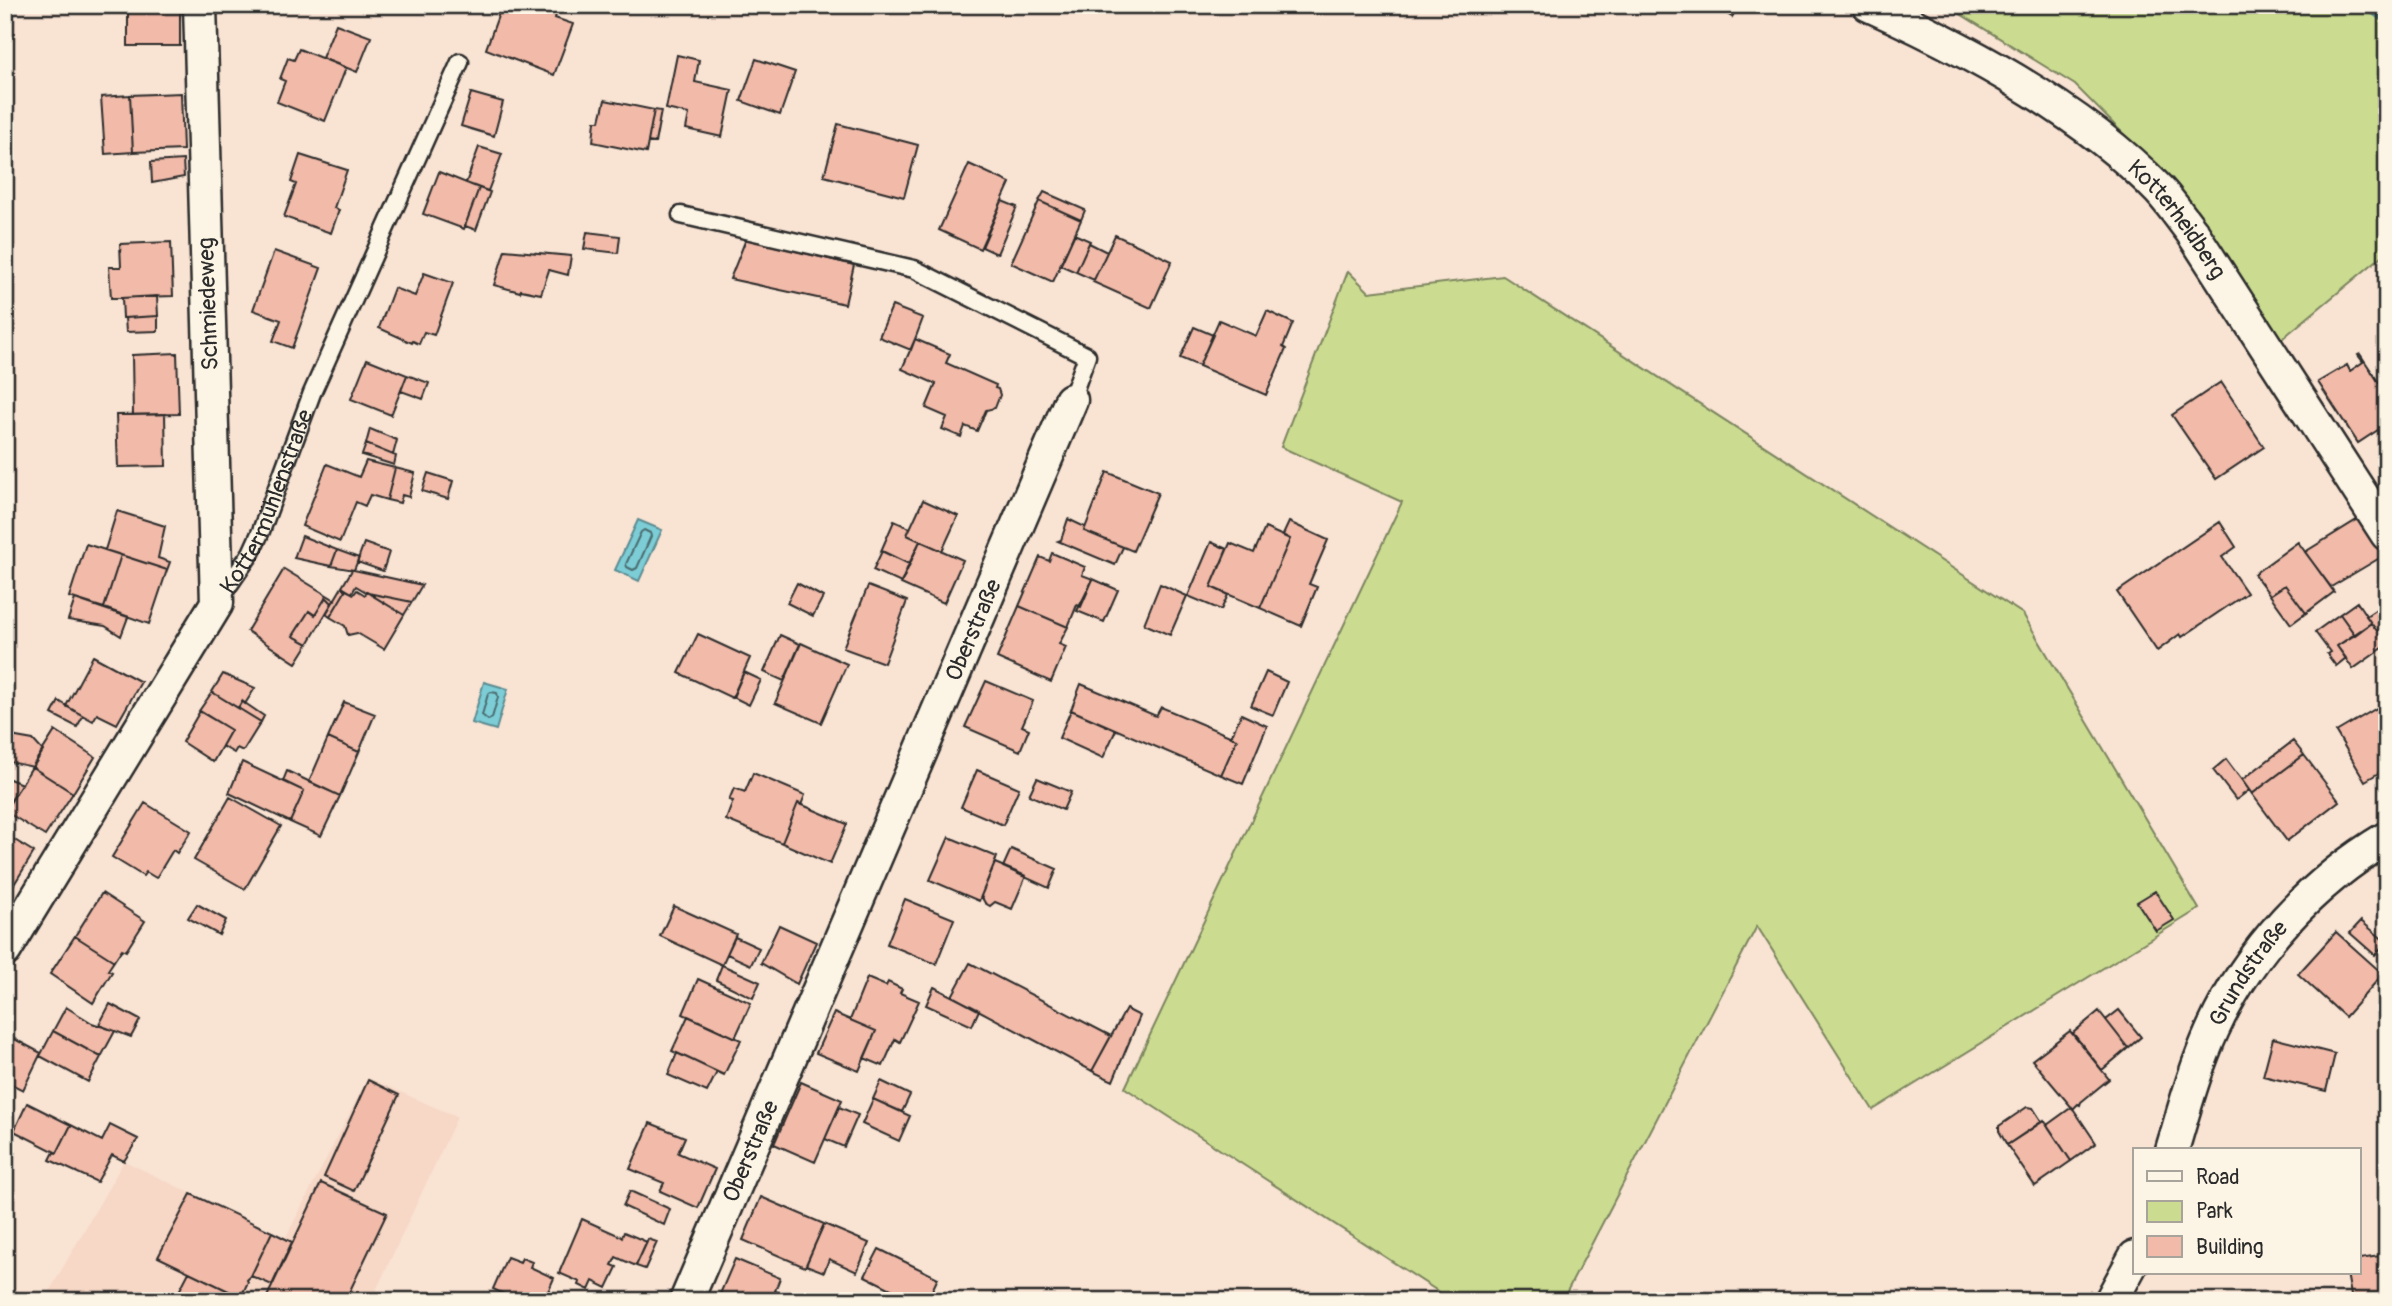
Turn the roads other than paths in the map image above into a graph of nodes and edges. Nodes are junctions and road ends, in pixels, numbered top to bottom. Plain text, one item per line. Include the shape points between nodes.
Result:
1 (200, 5) edge
2 (1869, 5) edge
3 (460, 62) dead end
4 (681, 215) dead end
5 (1071, 400) joint
6 (2387, 534) edge
7 (217, 603) junction
8 (2387, 838) edge
9 (5, 950) edge
10 (2173, 1148) edge
11 (2133, 1261) edge
12 (686, 1301) edge
13 (2111, 1301) edge

1 - 7 street, Schmiedeweg
2 - 6 street, Kotterheidberg via 2020,83 2123,157 2161,192 2192,232
3 - 7 lane, Kottermühlenstraße via 312,393 261,531
4 - 5 lane, Oberstraße via 914,269 1087,356
5 - 12 street, Oberstraße
7 - 9 street, Kottermühlenstraße
8 - 10 street, Grundstraße via 2308,896 2281,924 2235,988 2213,1029
11 - 13 street

